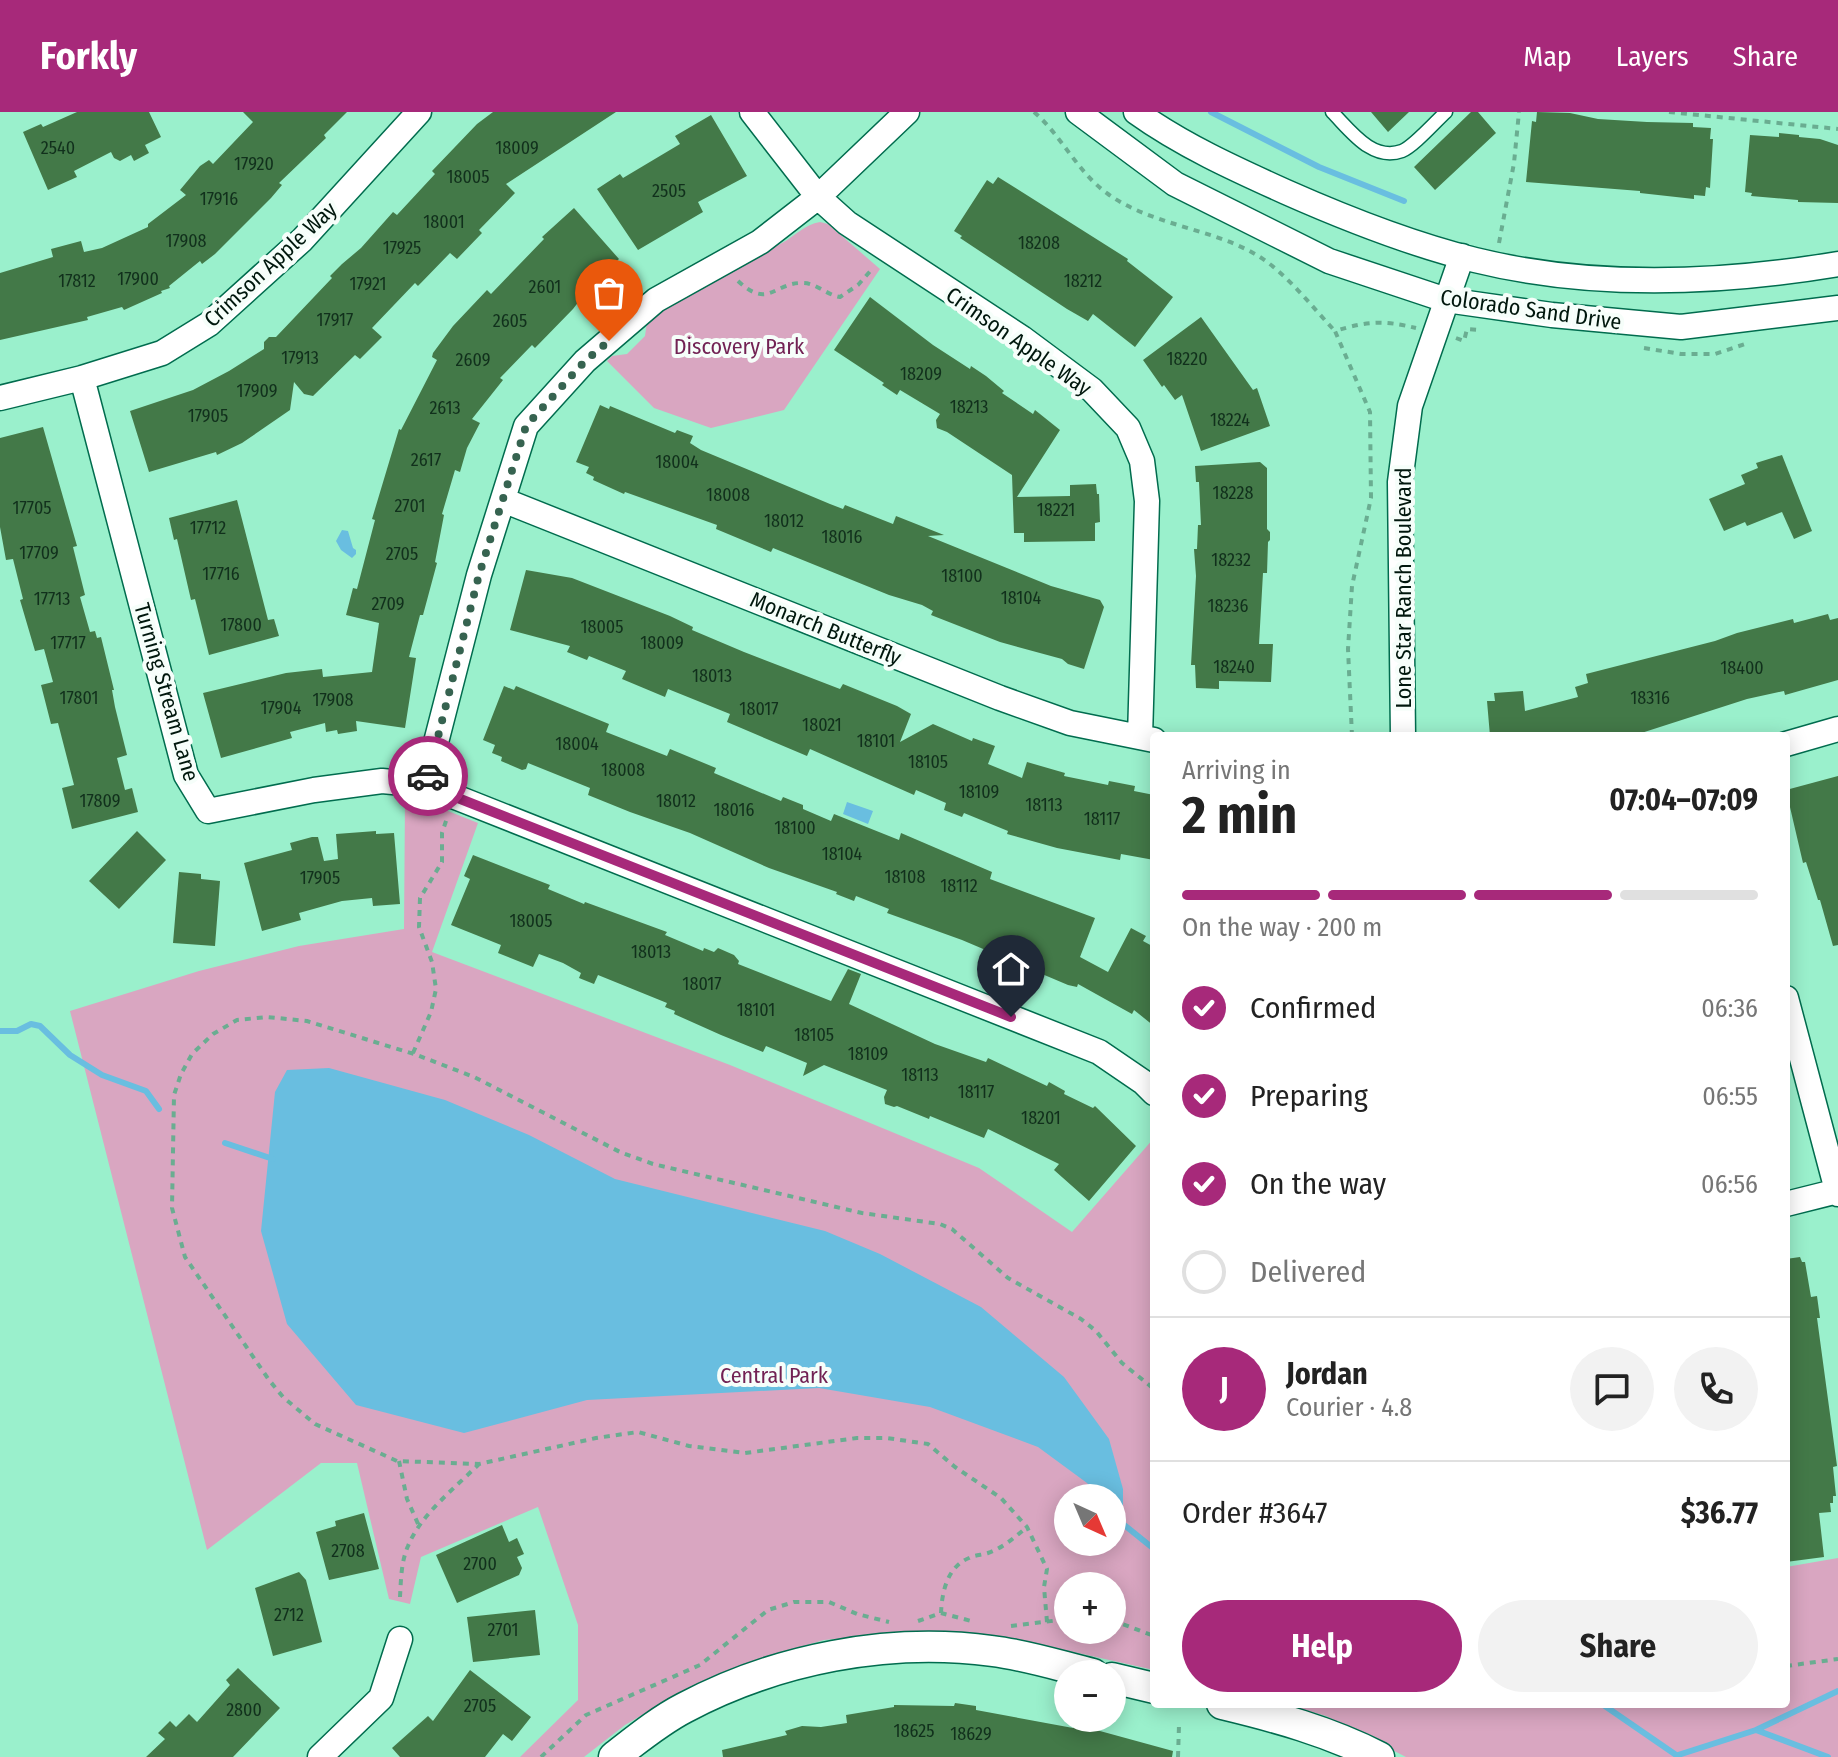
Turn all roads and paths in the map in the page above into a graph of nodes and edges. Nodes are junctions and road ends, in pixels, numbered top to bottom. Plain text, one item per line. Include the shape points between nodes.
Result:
1 (419, 112) edge
2 (752, 112) edge
3 (907, 112) edge
4 (1034, 112) edge
5 (1078, 112) edge
6 (1136, 112) edge
7 (1332, 112) edge
8 (1446, 112) edge
9 (1519, 112) edge
10 (1669, 112) edge
11 (1838, 129) edge
12 (818, 197) junction
13 (1499, 243) dead end
14 (1462, 256) junction
15 (1838, 264) edge
16 (873, 268) dead end
17 (733, 276) dead end
18 (1446, 300) junction
19 (1838, 308) edge
20 (1404, 325) dead end
21 (1335, 331) junction
22 (82, 378) junction
23 (0, 398) edge
24 (503, 500) junction
25 (1838, 729) edge
26 (1352, 732) edge
27 (1403, 732) edge
28 (1147, 738) edge
29 (1790, 743) edge
30 (425, 785) junction
31 (447, 818) dead end
32 (1790, 1013) edge
33 (413, 1054) junction
34 (1150, 1090) edge
35 (1838, 1192) edge
36 (1790, 1203) edge
37 (1150, 1386) edge
38 (399, 1461) junction
39 (479, 1464) junction
40 (419, 1526) junction
41 (1027, 1527) junction
42 (400, 1597) dead end
43 (941, 1613) dead end
44 (1047, 1622) dead end
45 (1126, 1625) edge
46 (1150, 1634) edge
47 (400, 1639) dead end
48 (1838, 1659) edge
49 (1054, 1665) edge
50 (1790, 1665) edge
51 (1126, 1681) edge
52 (1150, 1687) edge
53 (1246, 1708) edge
54 (1179, 1725) dead end
55 (320, 1757) edge
56 (614, 1757) edge
57 (1178, 1757) edge
58 (1379, 1757) edge

1 - 22 street, Crimson Apple Way via 302,240 209,324 162,353
2 - 12 street, Crimson Apple Way
3 - 12 street
4 - 21 path via 1109,194 1257,255
5 - 18 street, Colorado Sand Drive via 1175,184 1329,261
6 - 14 street, Colorado Sand Drive via 1221,162 1321,207
7 - 8 lane via 1366,147 1383,152 1403,151
9 - 13 path
10 - 11 path
12 - 24 street via 760,242 656,300 585,361 526,426
12 - 28 street, Crimson Apple Way via 880,247 1092,390 1128,428 1142,461 1147,501
14 - 15 street, Colorado Sand Drive via 1536,272 1647,281 1767,276
14 - 18 street, Lone Star Ranch Boulevard
16 - 17 path via 840,297 802,283 759,294
18 - 19 street, Colorado Sand Drive via 1681,327
18 - 27 street, Lone Star Ranch Boulevard via 1410,406 1400,482
20 - 21 path via 1389,321
21 - 26 path via 1371,425 1371,498 1352,586 1348,649
22 - 23 street, Crimson Apple Way
22 - 30 street, Turning Stream Lane via 186,775 208,811 382,781
24 - 28 street, Monarch Butterfly via 1000,698 1070,723
24 - 30 street
25 - 29 street
30 - 34 street, Turning Stream Lane via 1099,1052
31 - 33 path via 442,862 420,898 419,927 436,989
32 - 35 street
33 - 37 path via 474,1077 653,1164 952,1229 1008,1278 1096,1331
33 - 38 path via 297,1019 237,1020 192,1054 181,1074 174,1095 170,1195 185,1257 283,1397 315,1424
35 - 36 street
38 - 39 path
38 - 40 path
39 - 40 path
39 - 41 path via 638,1432 708,1450 745,1453 887,1438 928,1444 1001,1498
40 - 42 path via 401,1568
41 - 43 path via 1010,1542 959,1564 942,1592
41 - 44 path via 1047,1569
45 - 46 path
47 - 55 street via 381,1698
48 - 50 path
49 - 56 street via 993,1651 940,1648 872,1650 805,1661 683,1709
51 - 52 street
53 - 58 street via 1345,1740
54 - 57 path

